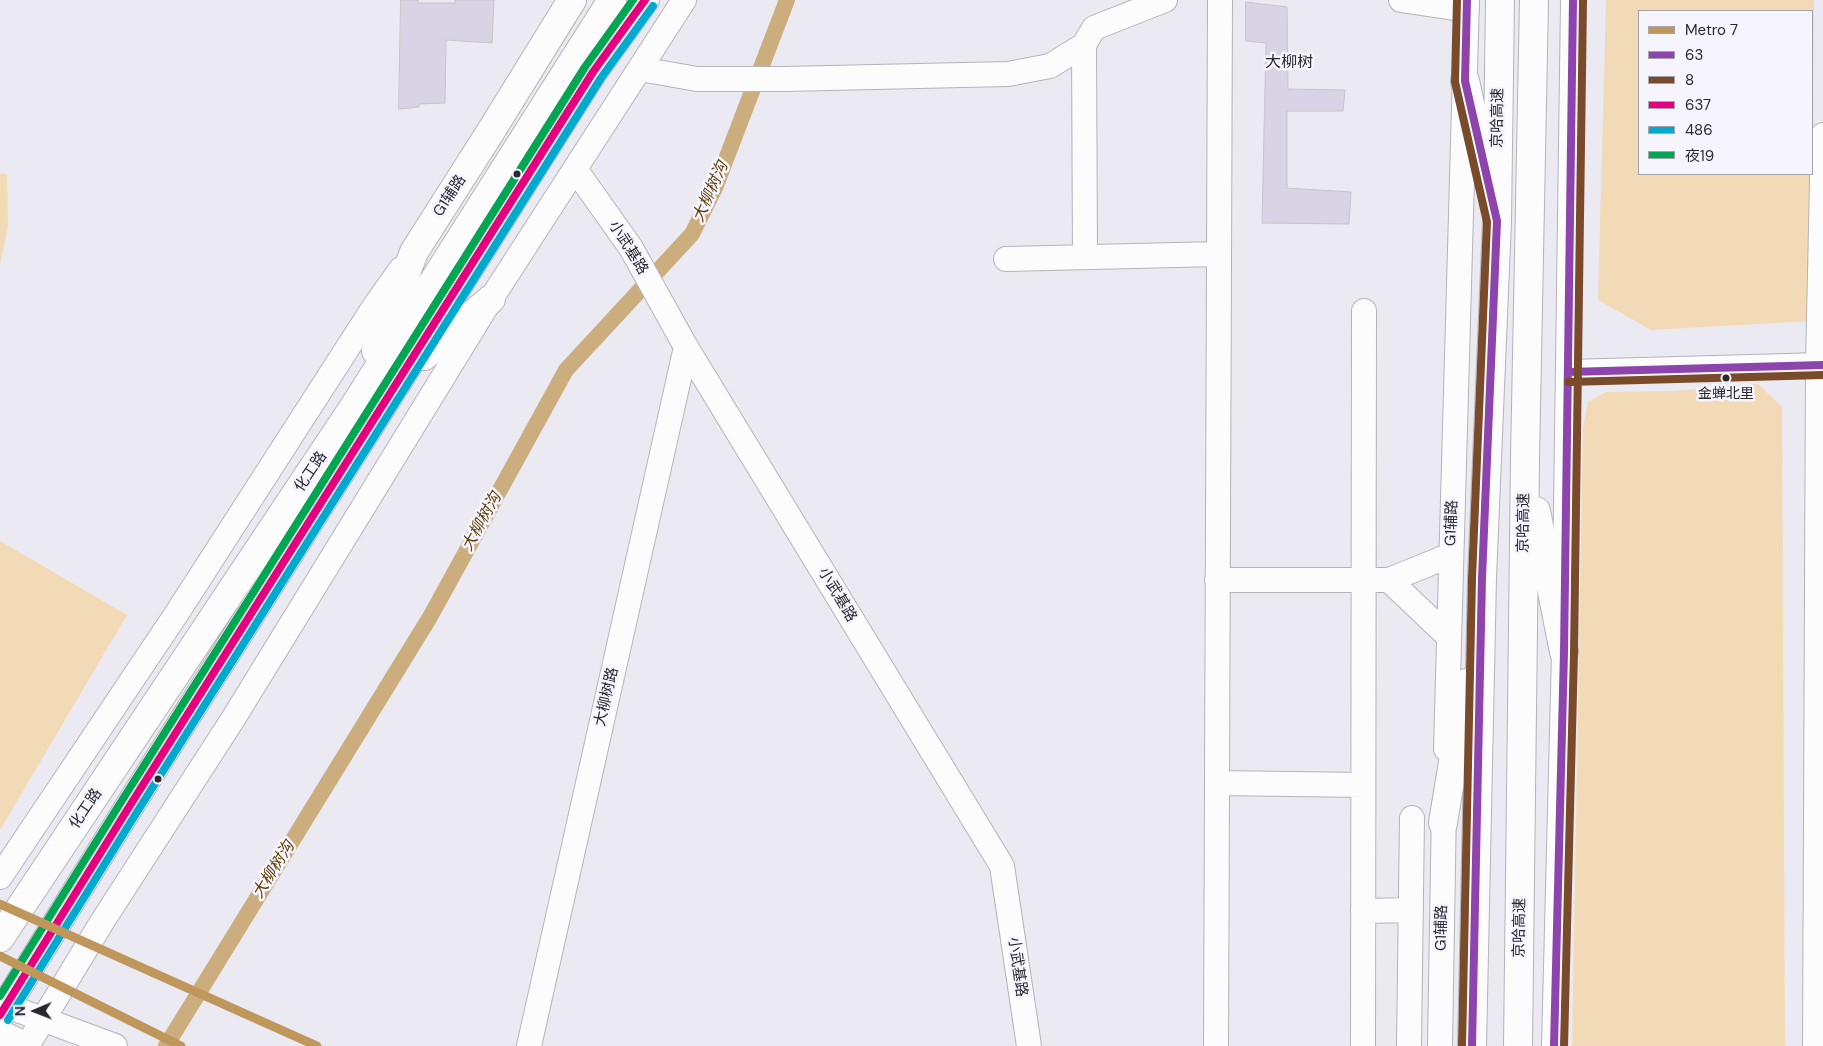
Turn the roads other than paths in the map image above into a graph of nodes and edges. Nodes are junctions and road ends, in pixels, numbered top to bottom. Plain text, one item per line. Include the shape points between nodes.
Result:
1 (572, 0) edge
2 (612, 0) edge
3 (645, 0) edge
4 (684, 0) edge
5 (1165, 0) edge
6 (1220, 0) edge
7 (1401, 0) edge
8 (1573, 0) edge
9 (1467, 5) edge
10 (1499, 5) edge
11 (1534, 5) edge
12 (1084, 45) junction
13 (640, 69) junction
14 (1465, 81) junction
15 (1823, 135) edge
16 (576, 169) junction
17 (1823, 185) edge
18 (1497, 221) junction
19 (414, 252) junction
20 (1219, 254) junction
21 (1085, 258) junction
22 (1006, 260) dead end
23 (491, 299) junction
24 (1364, 311) dead end
25 (686, 347) junction
26 (1821, 365) edge
27 (1568, 372) junction
28 (403, 373) junction
29 (355, 405) junction
30 (1525, 458) junction
31 (1451, 555) junction
32 (1482, 578) junction
33 (1217, 580) junction
34 (1389, 580) junction
35 (1364, 581) junction
36 (1449, 637) junction
37 (1564, 652) junction
38 (1218, 783) junction
39 (1363, 785) junction
40 (1412, 818) dead end
41 (1443, 823) junction
42 (0, 877) edge
43 (1411, 910) junction
44 (1363, 911) junction
45 (0, 938) edge
46 (3, 1010) edge
47 (43, 1020) junction
48 (0, 1034) edge
49 (26, 1046) edge
50 (115, 1046) edge
51 (529, 1046) edge
52 (1029, 1046) edge
53 (1216, 1046) edge
54 (1363, 1046) edge
55 (1409, 1046) edge
56 (1440, 1046) edge
57 (1472, 1046) edge
58 (1518, 1046) edge
59 (1554, 1046) edge
60 (1815, 1046) edge

1 - 19 main road, G1辅路
2 - 29 main road, 化工路
3 - 28 main road, 化工路 via 593,72
4 - 13 street
5 - 12 street via 1094,28
6 - 20 street
7 - 9 street
8 - 27 street
9 - 14 street, G1辅路
10 - 18 main road, 京哈高速
11 - 30 main road, 京哈高速
12 - 13 street via 1050,66 1008,74 698,79
12 - 21 street
13 - 16 street
14 - 18 main road
14 - 31 street, G1辅路
15 - 17 street
16 - 23 street
16 - 25 street, 小武基路 via 630,248
17 - 26 street
18 - 32 main road, 京哈高速
19 - 29 main road, G1辅路
19 - 42 street via 374,307 177,613
20 - 21 street
20 - 33 street
21 - 22 street
23 - 28 main road
23 - 47 street via 233,719
24 - 35 street
25 - 51 street, 大柳树路
25 - 52 street, 小武基路 via 1002,866
26 - 27 street
26 - 60 street
27 - 37 street
28 - 46 main road, 化工路
29 - 45 main road, 化工路
30 - 37 main road
30 - 58 main road, 京哈高速
31 - 34 street
31 - 36 street, G1辅路
32 - 41 main road
32 - 57 main road, 京哈高速
33 - 35 street
33 - 38 street
34 - 35 street
34 - 36 street
35 - 39 street
36 - 41 street, G1辅路
37 - 59 street
38 - 39 street
38 - 53 street
39 - 44 street
40 - 43 street
41 - 56 street, G1辅路
43 - 44 street
43 - 55 street
44 - 54 street
46 - 47 street
47 - 49 street
47 - 50 street
48 - 49 main road

